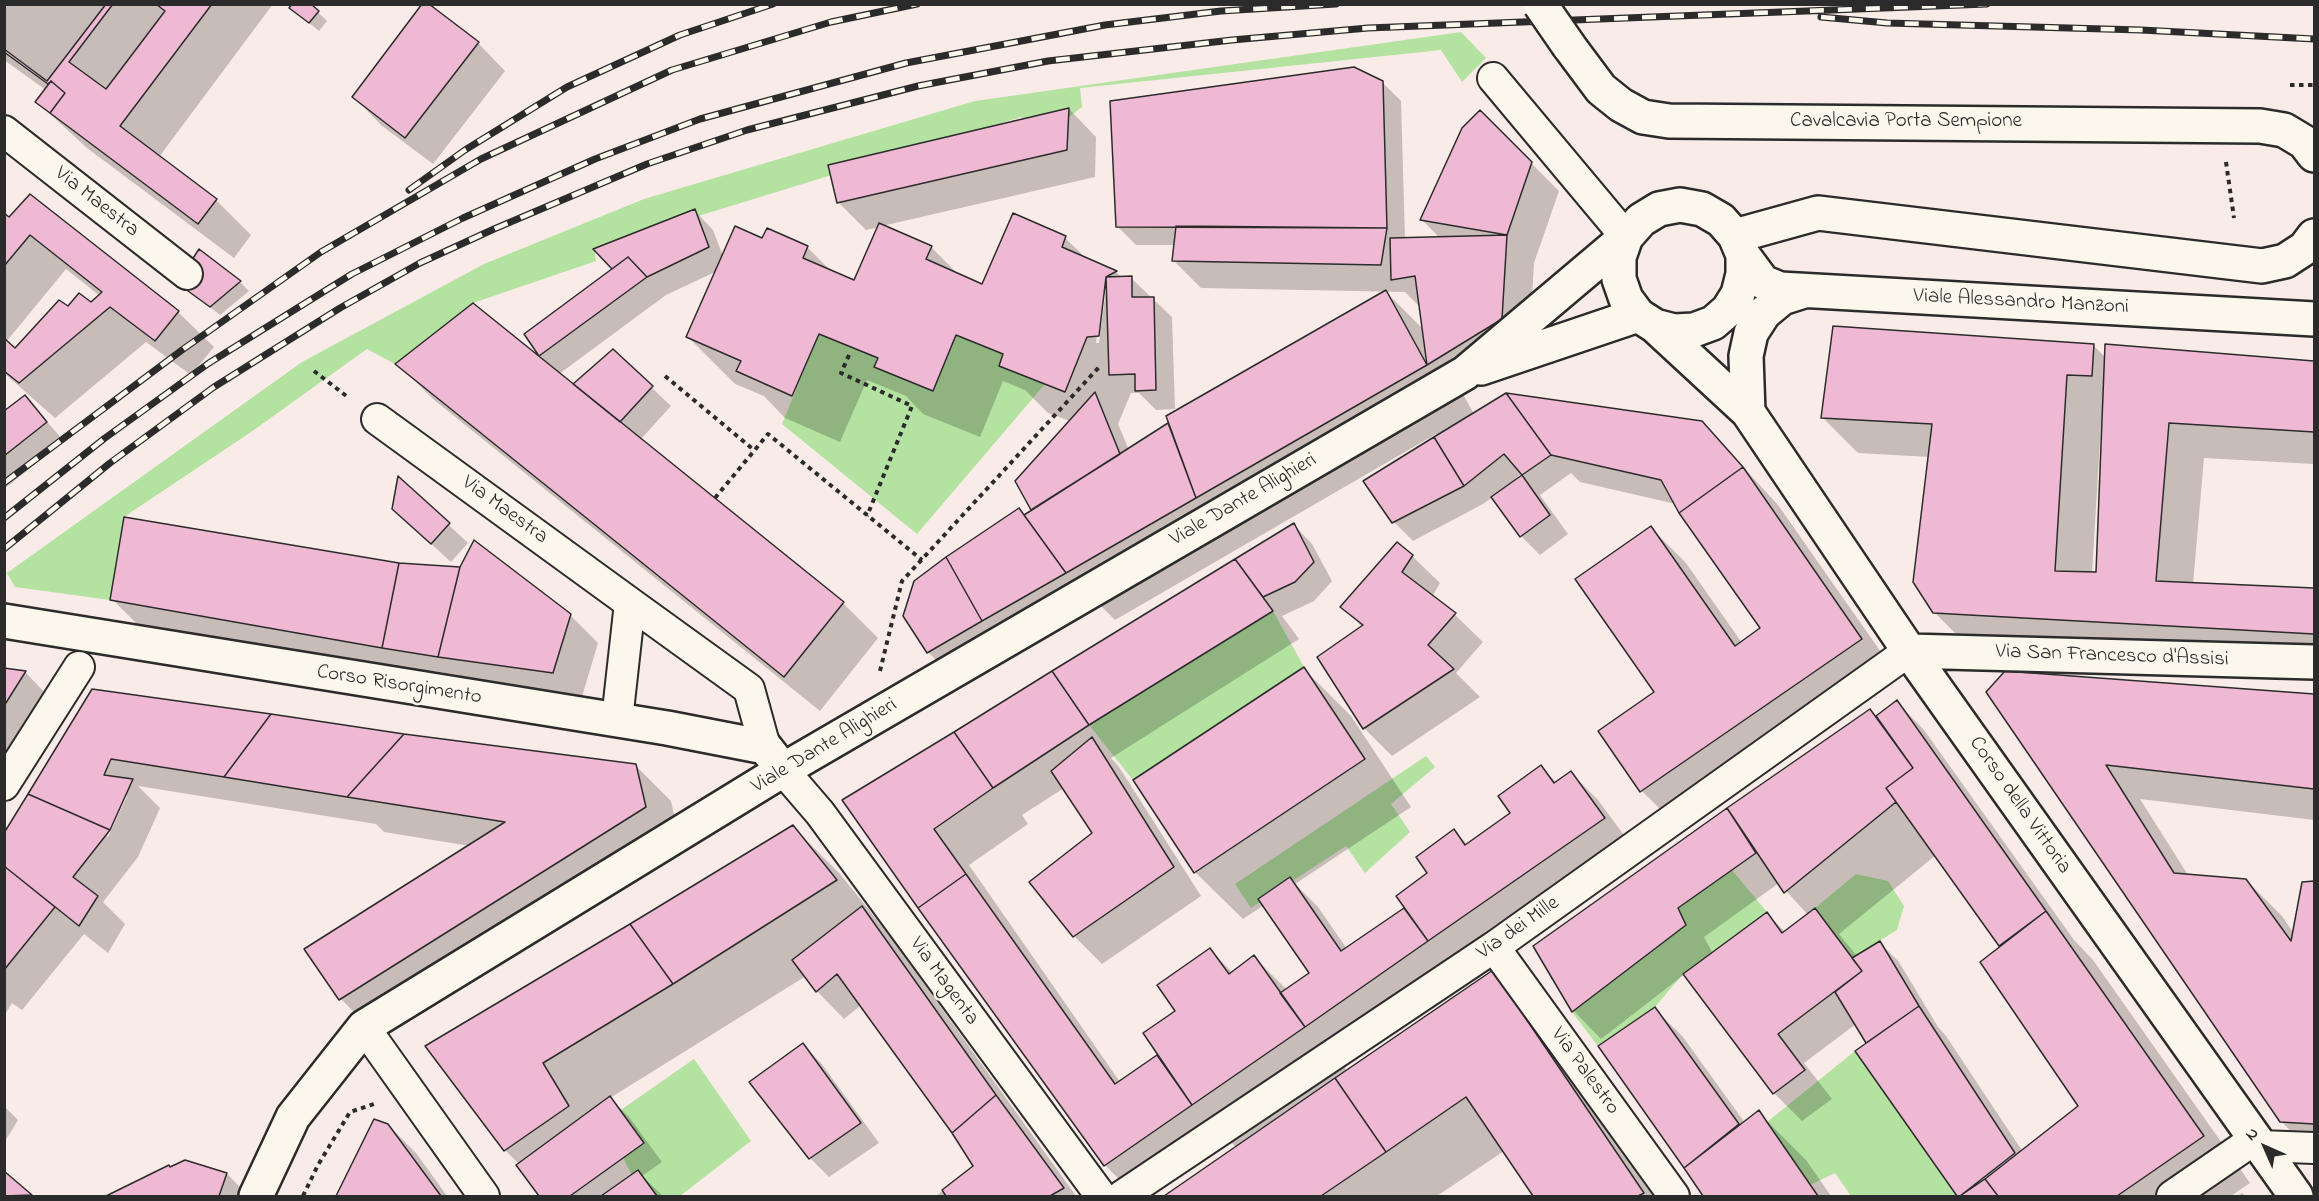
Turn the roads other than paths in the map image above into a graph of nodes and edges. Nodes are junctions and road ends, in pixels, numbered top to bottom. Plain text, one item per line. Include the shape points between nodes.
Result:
1 (1540, 4) edge
2 (1493, 78) dead end
3 (4, 131) edge
4 (2314, 155) edge
5 (2314, 236) edge
6 (1626, 237) junction
7 (1739, 245) junction
8 (187, 274) dead end
9 (1804, 291) junction
10 (2314, 319) edge
11 (1647, 321) junction
12 (1465, 373) junction
13 (1748, 412) junction
14 (377, 419) road end
15 (630, 603) junction
16 (4, 621) edge
17 (1909, 651) junction
18 (2314, 662) edge
19 (79, 667) dead end
20 (617, 720) junction
21 (774, 759) junction
22 (4, 785) edge
23 (1494, 947) junction
24 (364, 1027) junction
25 (2258, 1142) junction
26 (2314, 1148) edge
27 (256, 1197) edge
28 (484, 1197) edge
29 (1101, 1197) edge
30 (1122, 1197) edge
31 (1674, 1197) edge
32 (2172, 1197) edge
33 (2296, 1197) edge

1 - 4 main road, Cavalcavia Porta Sempione, bridge via 1601,89 1643,117 1669,121 2260,126 2284,130 2304,142
2 - 6 street
3 - 8 street, Via Maestra
5 - 7 main road via 2305,248 2285,261 2262,266 1818,213
6 - 7 main road via 1641,220 1659,209 1680,205 1702,209 1721,220
6 - 11 main road via 1619,257 1619,279 1626,299
6 - 12 main road
7 - 9 main road, Viale Alessandro Manzoni via 1762,282
7 - 11 main road via 1743,274 1738,294 1713,323 1694,330 1674,331
9 - 10 main road, Viale Alessandro Manzoni
9 - 13 main road via 1782,298 1764,313 1751,333 1746,356
11 - 12 main road
11 - 13 main road, Corso della Vittoria
12 - 21 main road, Viale Dante Alighieri
13 - 17 main road, Corso della Vittoria
14 - 15 street, Via Maestra
15 - 20 street
15 - 21 street, Via Maestra via 748,689
16 - 20 main road, Corso Risorgimento
17 - 18 main road, Via San Francesco d'Assisi
17 - 23 street, Via dei Mille
17 - 25 main road, Corso della Vittoria
19 - 22 street
20 - 21 main road, Corso Risorgimento
21 - 24 main road, Viale Dante Alighieri
21 - 29 street, Via Magenta via 820,813
23 - 30 street, Via dei Mille
23 - 31 street, Via Palestro
24 - 27 main road, Viale Dante Alighieri via 293,1117
24 - 28 street
25 - 26 street
25 - 32 street
25 - 33 main road, Corso della Vittoria

